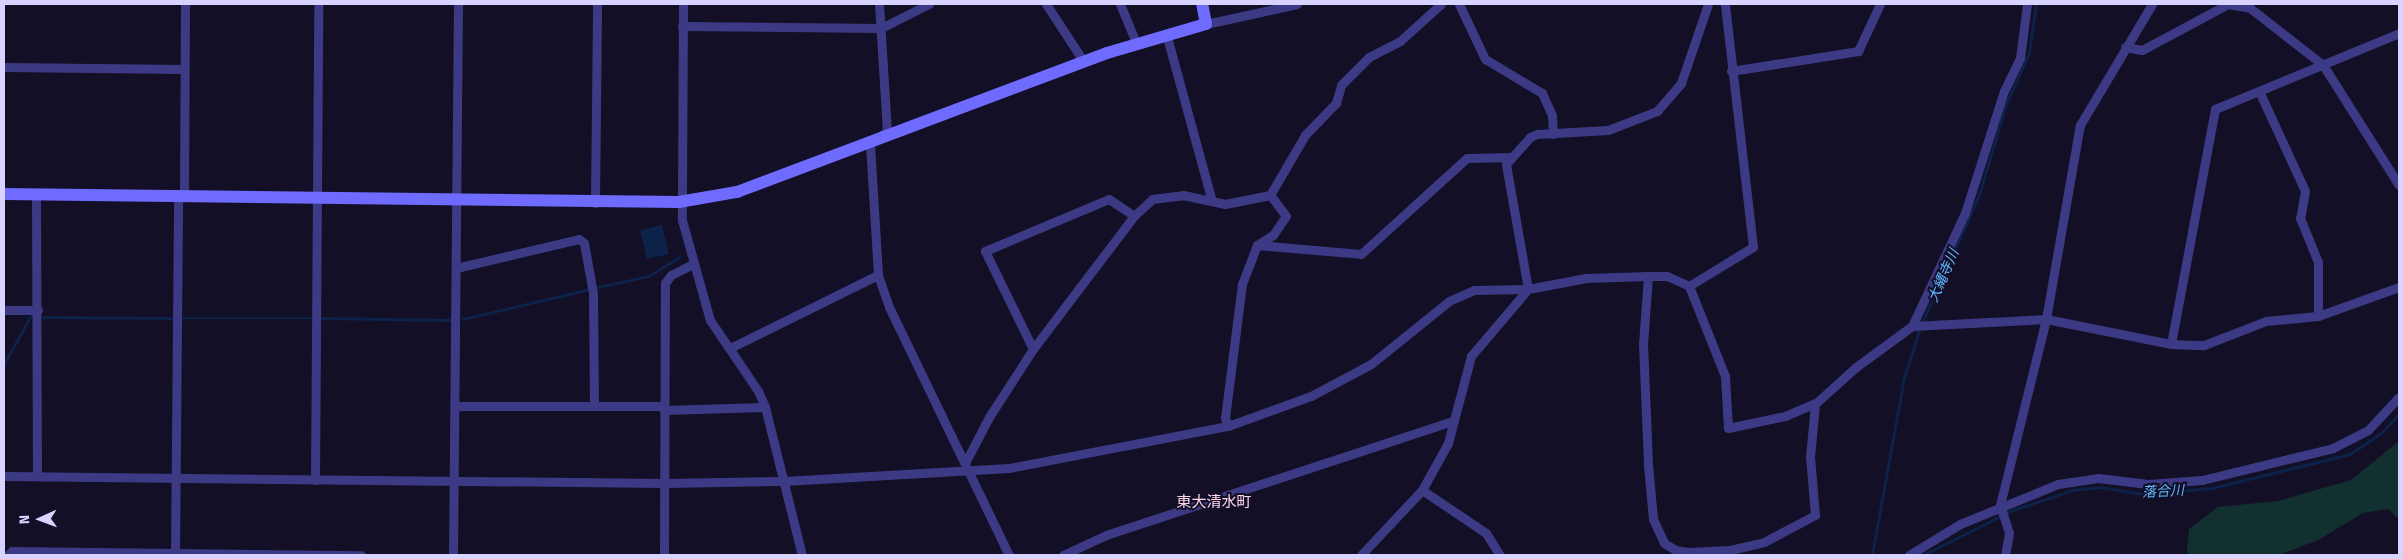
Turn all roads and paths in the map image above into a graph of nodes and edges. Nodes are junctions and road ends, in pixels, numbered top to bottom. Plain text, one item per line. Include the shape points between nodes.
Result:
1 (185, 4) edge
2 (318, 4) edge
3 (458, 4) edge
4 (598, 4) edge
5 (683, 4) edge
6 (879, 4) edge
7 (929, 4) edge
8 (1046, 4) edge
9 (1120, 4) edge
10 (1202, 4) edge
11 (1297, 4) edge
12 (1441, 4) edge
13 (1459, 4) edge
14 (1708, 4) edge
15 (1725, 4) edge
16 (1880, 4) edge
17 (2027, 4) edge
18 (2152, 4) edge
19 (1206, 24) junction
20 (682, 26) junction
21 (881, 28) junction
22 (2399, 32) edge
23 (1167, 37) junction
24 (1137, 45) junction
25 (2125, 47) junction
26 (1084, 62) junction
27 (2323, 65) junction
28 (4, 67) edge
29 (184, 69) junction
30 (1731, 72) junction
31 (2260, 91) junction
32 (1554, 134) junction
33 (870, 144) junction
34 (1512, 157) junction
35 (2399, 185) edge
36 (4, 194) edge
37 (36, 195) junction
38 (1270, 195) junction
39 (181, 196) junction
40 (317, 198) junction
41 (1212, 200) junction
42 (455, 201) junction
43 (680, 202) junction
44 (595, 203) junction
45 (1134, 216) junction
46 (1257, 245) junction
47 (693, 264) junction
48 (456, 268) junction
49 (878, 275) junction
50 (1648, 276) junction
51 (1689, 286) junction
52 (2399, 288) edge
53 (1528, 289) junction
54 (4, 310) edge
55 (38, 310) junction
56 (2318, 316) junction
57 (2046, 318) junction
58 (1914, 326) junction
59 (2171, 344) junction
60 (730, 348) junction
61 (1033, 349) junction
62 (2399, 397) edge
63 (1815, 404) junction
64 (594, 405) junction
65 (455, 406) junction
66 (765, 407) junction
67 (664, 408) junction
68 (1452, 421) junction
69 (1228, 426) junction
70 (965, 463) junction
71 (971, 472) junction
72 (4, 476) edge
73 (38, 476) junction
74 (174, 479) junction
75 (315, 480) junction
76 (453, 481) junction
77 (784, 481) junction
78 (665, 483) junction
79 (1422, 490) junction
80 (2000, 505) junction
81 (175, 554) edge
82 (8, 555) edge
83 (361, 555) edge
84 (453, 555) edge
85 (664, 555) edge
86 (802, 555) edge
87 (1010, 555) edge
88 (1063, 555) edge
89 (1361, 555) edge
90 (1500, 555) edge
91 (1909, 555) edge
92 (2005, 555) edge

1 - 29 street
2 - 40 street
3 - 42 street
4 - 44 street
5 - 20 street
6 - 21 street
7 - 21 street
8 - 26 street
9 - 24 street
10 - 19 street
11 - 19 street
12 - 38 street via 1400,41 1369,57 1341,85 1336,103 1305,136
13 - 32 street via 1485,59 1542,93 1552,115
14 - 32 street via 1681,83 1657,111 1608,130
15 - 30 street
16 - 30 street via 1858,51
17 - 58 street via 2020,58 2004,91 1965,213
18 - 25 street
19 - 23 street
20 - 21 street
20 - 43 street
21 - 33 street via 886,131
22 - 27 street
23 - 24 street
23 - 41 street
24 - 26 street
25 - 27 street via 2142,50 2228,4 2240,5
25 - 57 street via 2090,103 2075,142
26 - 33 street
27 - 31 street
27 - 35 street
28 - 29 street
29 - 39 street
30 - 51 street via 1753,247
31 - 56 street via 2305,191 2300,218 2318,262
31 - 59 street via 2215,109
32 - 34 street via 1530,137
33 - 43 street via 737,192
33 - 49 street
34 - 46 street via 1467,158 1361,254
34 - 53 street via 1506,164 1507,181
36 - 37 street
37 - 39 street
37 - 55 street
38 - 41 street via 1225,204
38 - 46 street via 1286,216 1272,235
39 - 40 street
39 - 74 street
40 - 42 street
40 - 75 street
41 - 45 street via 1166,194 1152,199
42 - 44 street
42 - 48 street
43 - 44 street
43 - 47 street
45 - 61 street
45 - 61 street via 1109,199 986,251
46 - 69 street via 1242,284 1226,418
47 - 60 street via 710,320
47 - 67 street via 671,275 665,283
48 - 64 street via 579,240 584,243 593,293
48 - 65 street
49 - 60 street
49 - 70 street via 889,307
50 - 51 street via 1667,276
50 - 53 street via 1586,278
50 - 63 street via 1643,344 1648,465 1653,519 1664,543 1682,551 1730,550 1764,542 1816,515 1810,457
51 - 63 street via 1726,376 1728,428 1785,416
52 - 56 street
53 - 68 street via 1474,351
53 - 69 street via 1463,294 1371,364 1338,383
54 - 55 street
55 - 73 street
56 - 59 street via 2266,321 2204,345
57 - 58 street
57 - 59 street
57 - 80 street
58 - 63 street via 1856,367
60 - 66 street
61 - 70 street via 988,418
62 - 80 street via 2386,415 2350,441 2275,465 2202,480 2148,484 2098,478 2073,480
64 - 65 street
64 - 67 street
65 - 76 street
66 - 67 street
66 - 77 street
67 - 78 street
68 - 79 street via 1448,443
68 - 88 street via 1106,535
69 - 71 street
70 - 71 street
71 - 77 street
71 - 87 street
72 - 73 street
73 - 74 street
74 - 75 street
74 - 81 street
75 - 76 street
76 - 78 street
76 - 84 street
77 - 78 street
77 - 86 street
78 - 85 street
79 - 89 street
79 - 90 street via 1486,533
80 - 91 street via 1960,524
80 - 92 street via 2007,519
81 - 82 street via 12,551
81 - 83 street

